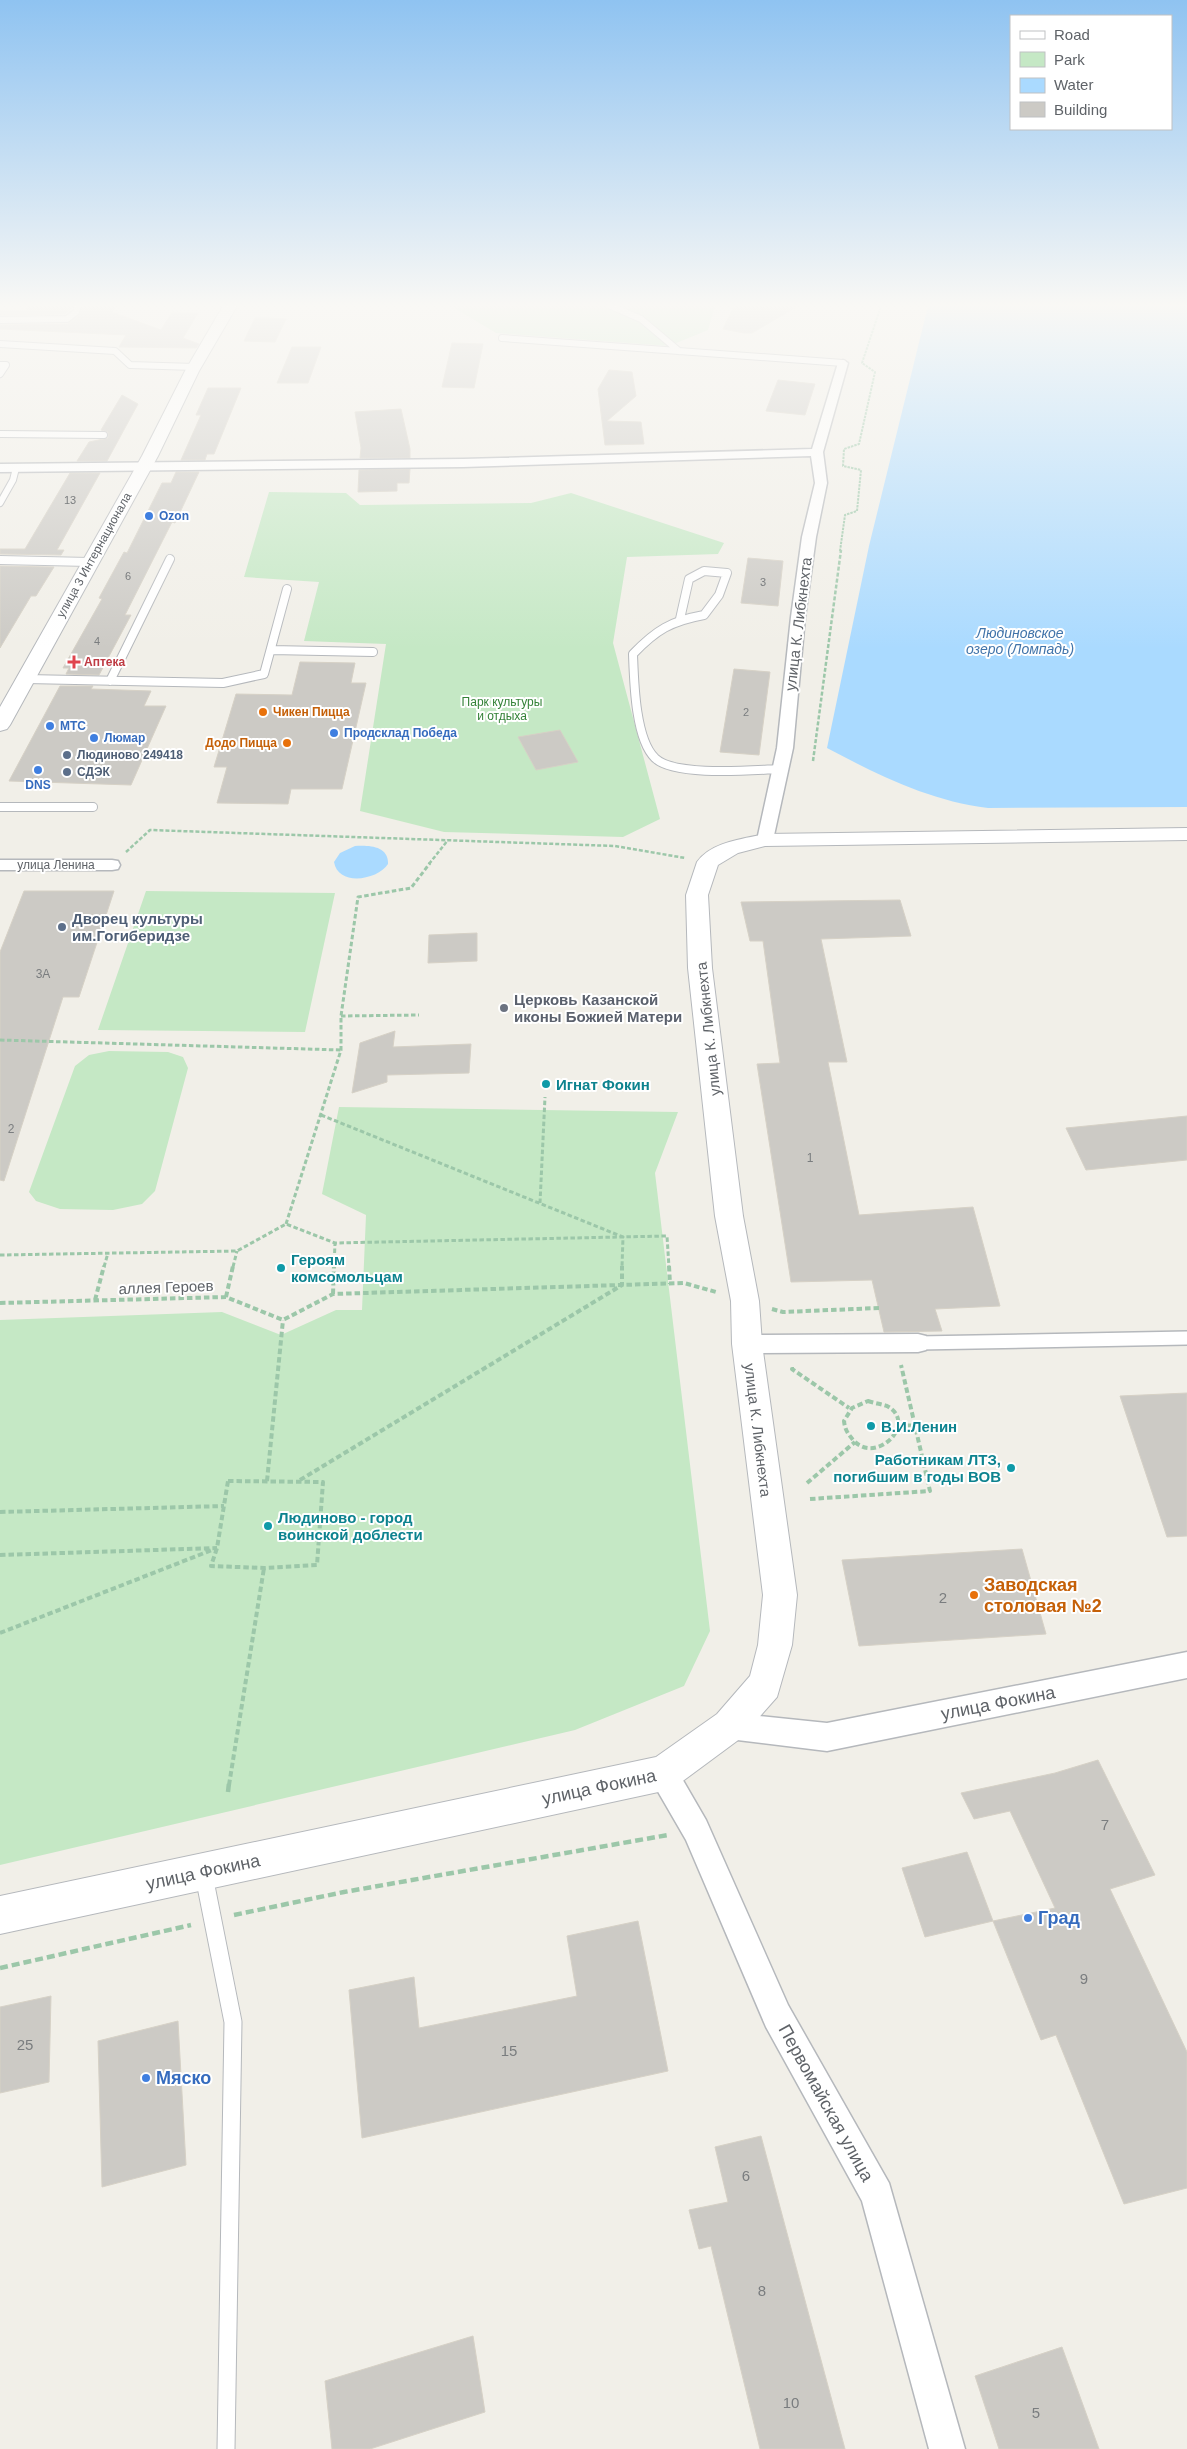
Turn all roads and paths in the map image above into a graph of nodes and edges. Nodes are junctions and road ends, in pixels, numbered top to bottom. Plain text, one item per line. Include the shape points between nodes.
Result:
1 (167, 420) edge
2 (826, 420) edge
3 (864, 420) edge
4 (0, 434) edge
5 (104, 436) dead end
6 (817, 452) junction
7 (0, 468) edge
8 (16, 468) junction
9 (143, 468) junction
10 (0, 503) edge
11 (170, 559) dead end
12 (0, 560) edge
13 (89, 562) junction
14 (288, 589) dead end
15 (680, 619) junction
16 (270, 650) junction
17 (373, 652) dead end
18 (26, 679) junction
19 (110, 681) junction
20 (0, 725) edge
21 (813, 761) dead end
22 (780, 769) junction
23 (0, 807) edge
24 (94, 807) dead end
25 (1187, 834) edge
26 (448, 840) junction
27 (765, 840) junction
28 (708, 862) junction
29 (112, 865) joint
30 (0, 866) edge
31 (342, 1016) junction
32 (419, 1016) dead end
33 (0, 1040) edge
34 (341, 1050) junction
35 (545, 1097) dead end
36 (320, 1115) junction
37 (540, 1203) junction
38 (286, 1224) junction
39 (623, 1237) junction
40 (335, 1243) junction
41 (237, 1251) junction
42 (108, 1253) junction
43 (0, 1254) edge
44 (670, 1284) dead end
45 (622, 1285) junction
46 (333, 1294) junction
47 (226, 1297) junction
48 (95, 1301) junction
49 (0, 1304) edge
50 (283, 1320) junction
51 (1187, 1338) edge
52 (918, 1343) joint
53 (747, 1344) junction
54 (891, 1364) dead end
55 (802, 1369) dead end
56 (849, 1408) junction
57 (915, 1425) junction
58 (900, 1426) junction
59 (855, 1442) junction
60 (267, 1481) junction
61 (299, 1481) junction
62 (807, 1483) dead end
63 (810, 1499) dead end
64 (224, 1506) junction
65 (0, 1512) edge
66 (217, 1548) junction
67 (0, 1555) edge
68 (264, 1568) junction
69 (0, 1633) edge
70 (1187, 1665) edge
71 (729, 1726) junction
72 (663, 1773) junction
73 (228, 1792) dead end
74 (696, 1830) junction
75 (203, 1872) junction
76 (0, 1915) edge
77 (213, 1920) junction
78 (0, 1968) edge
79 (226, 2449) edge
80 (947, 2449) edge

1 - 9 street, улица 3 Интернационала
2 - 6 street, улица К. Либкнехта
3 - 21 path via 859,444 844,449 844,466 861,470 857,511 845,515
4 - 5 lane
6 - 9 street via 464,463
6 - 22 street, улица К. Либкнехта via 821,483 809,536
7 - 8 street
8 - 9 street
8 - 10 lane
9 - 13 street, улица 3 Интернационала
11 - 19 lane
12 - 13 lane
13 - 18 street, улица 3 Интернационала
14 - 16 lane
15 - 15 lane via 704,615 719,595 727,573 704,571 689,579
15 - 22 lane via 656,629 633,654 643,737 655,760 677,769
16 - 17 lane
16 - 19 lane via 264,674 223,684
18 - 19 lane
18 - 20 street, улица 3 Интернационала
22 - 27 street, улица К. Либкнехта
23 - 24 lane
25 - 27 street
26 - 28 path via 615,846
26 - 29 path via 150,830
26 - 31 path via 411,888 358,897
27 - 28 street via 731,848
28 - 53 street, улица К. Либкнехта via 697,894 700,968 729,1216 745,1300
29 - 30 street, улица Ленина
31 - 32 path
31 - 34 path
33 - 34 path
34 - 36 path
35 - 37 path
36 - 37 path
36 - 38 path
37 - 39 path
38 - 40 path
38 - 41 path
39 - 40 path
39 - 44 path via 667,1236
39 - 45 path
40 - 46 path
41 - 42 path
41 - 47 path
42 - 43 path
42 - 48 path
45 - 46 path
45 - 61 path
46 - 50 path
47 - 48 path, аллея Героев
47 - 50 path, аллея Героев
48 - 49 path, аллея Героев
50 - 60 path
51 - 52 lane
52 - 53 street
53 - 71 street, улица К. Либкнехта via 780,1595 775,1646 765,1685
54 - 57 path via 901,1364
55 - 56 path via 792,1369
56 - 58 path via 863,1402 879,1402 893,1412
56 - 59 path via 844,1416 844,1425
57 - 58 path
57 - 63 path via 930,1491
58 - 59 path via 893,1441 885,1446 865,1446
59 - 62 path
60 - 61 path
60 - 64 path via 228,1481
61 - 68 path via 323,1482 317,1565
64 - 65 path
64 - 66 path
66 - 67 path
66 - 68 path via 211,1566
66 - 69 path
68 - 73 path
70 - 71 street, улица Фокина via 826,1737
71 - 72 street, улица Фокина
72 - 74 street, Первомайская улица
72 - 75 street, улица Фокина
74 - 77 path via 344,1892
74 - 80 street, Первомайская улица via 777,2016 877,2196
75 - 76 street, улица Фокина
75 - 77 lane
77 - 78 path
77 - 79 lane via 234,2022

